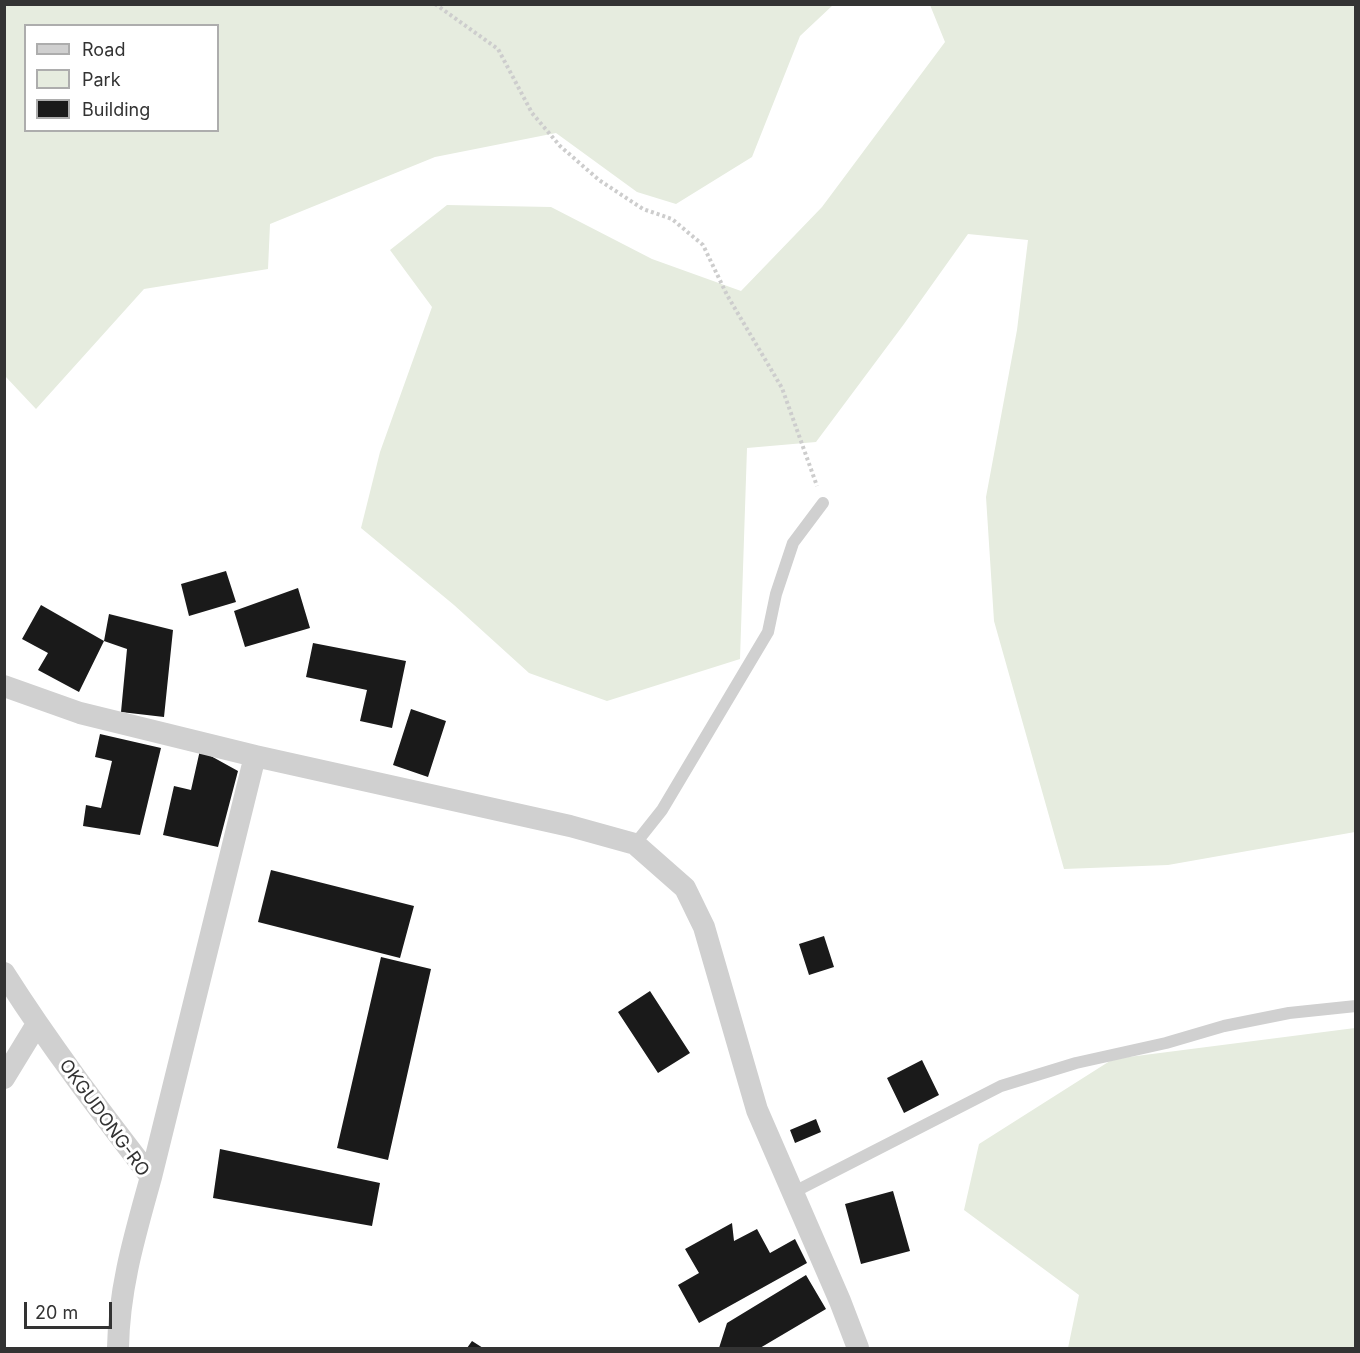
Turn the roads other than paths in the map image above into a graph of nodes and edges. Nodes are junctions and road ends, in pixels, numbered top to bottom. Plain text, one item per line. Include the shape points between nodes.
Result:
1 (823, 504) road end
2 (4, 686) edge
3 (255, 756) junction
4 (635, 844) junction
5 (4, 973) edge
6 (1356, 1006) edge
7 (37, 1024) junction
8 (4, 1078) edge
9 (151, 1177) junction
10 (794, 1192) junction
11 (118, 1348) edge
12 (858, 1348) edge

1 - 4 lane via 793,543 768,632 662,810
2 - 3 street via 80,713
3 - 4 street
3 - 9 street
4 - 10 street via 685,888 704,927 757,1110
5 - 7 street, OKGUDONG-RO
6 - 10 lane via 1289,1013 1224,1026 1038,1074 1002,1086
7 - 8 street
7 - 9 street, OKGUDONG-RO
9 - 11 street, OKGUDONG-RO via 126,1268
10 - 12 street

